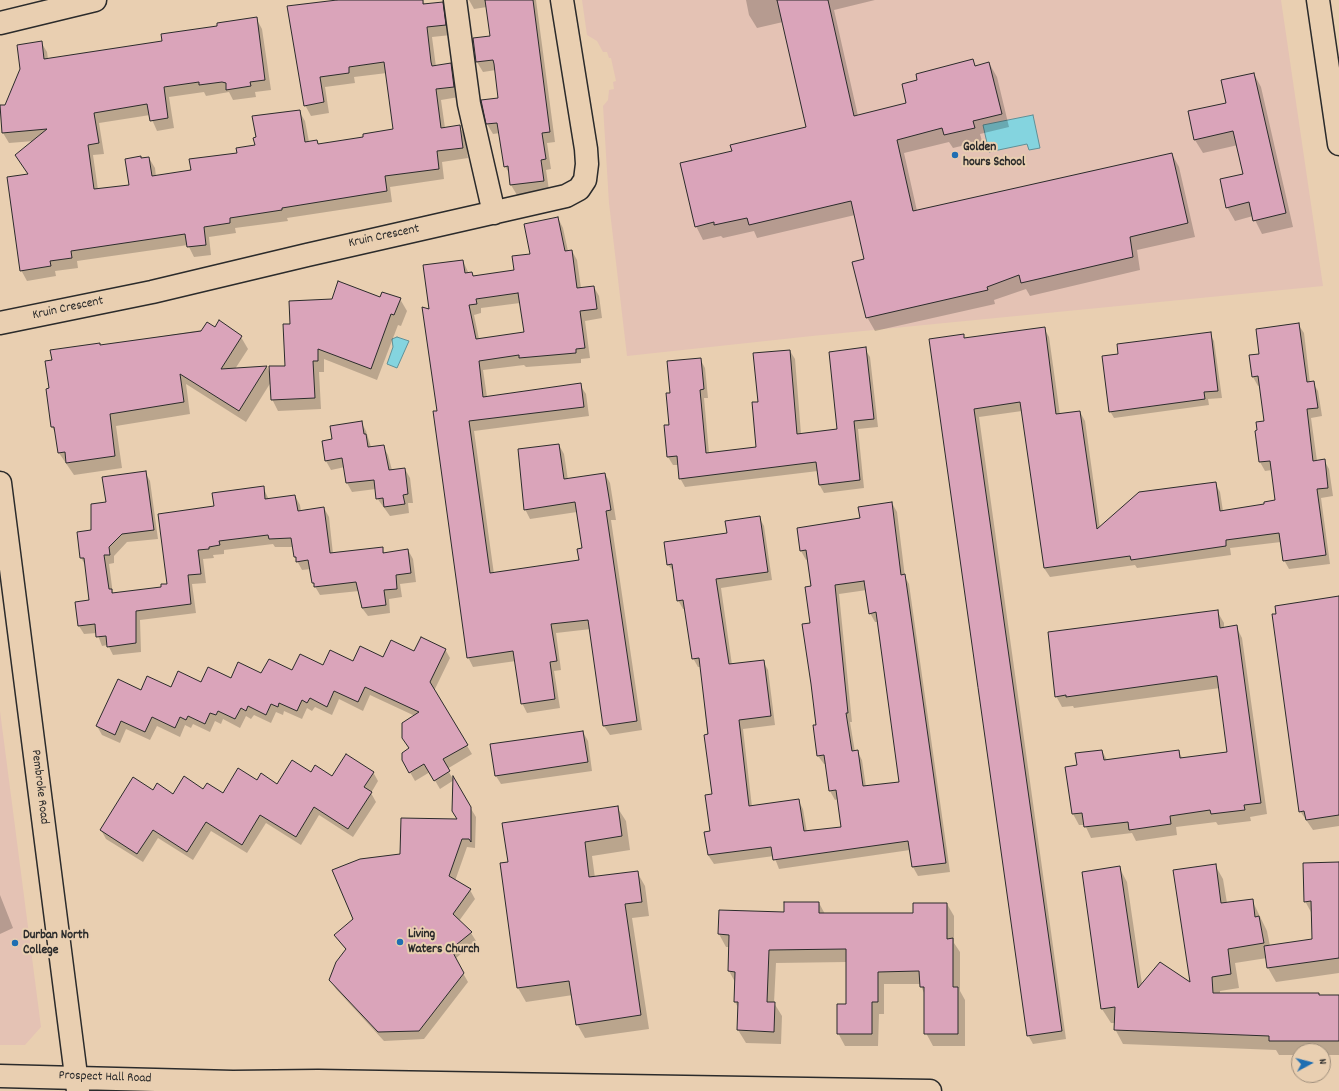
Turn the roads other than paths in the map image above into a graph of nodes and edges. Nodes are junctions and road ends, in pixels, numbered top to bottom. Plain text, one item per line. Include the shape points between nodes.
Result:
1 (95, 0) edge
2 (455, 0) edge
3 (562, 0) edge
4 (1318, 0) edge
5 (0, 23) edge
6 (1339, 144) edge
7 (494, 213) junction
8 (0, 324) edge
9 (0, 483) edge
10 (0, 1076) edge
11 (77, 1084) edge
12 (930, 1091) edge

1 - 5 street
2 - 7 street via 469,104
3 - 7 street, Kruin Crescent via 586,149 584,180 579,189 566,196
4 - 6 street
7 - 8 street, Kruin Crescent via 152,292
9 - 11 street, Pembroke Road
10 - 11 street, Prospect Hall Road
11 - 12 street, Prospect Hall Road via 334,1082

